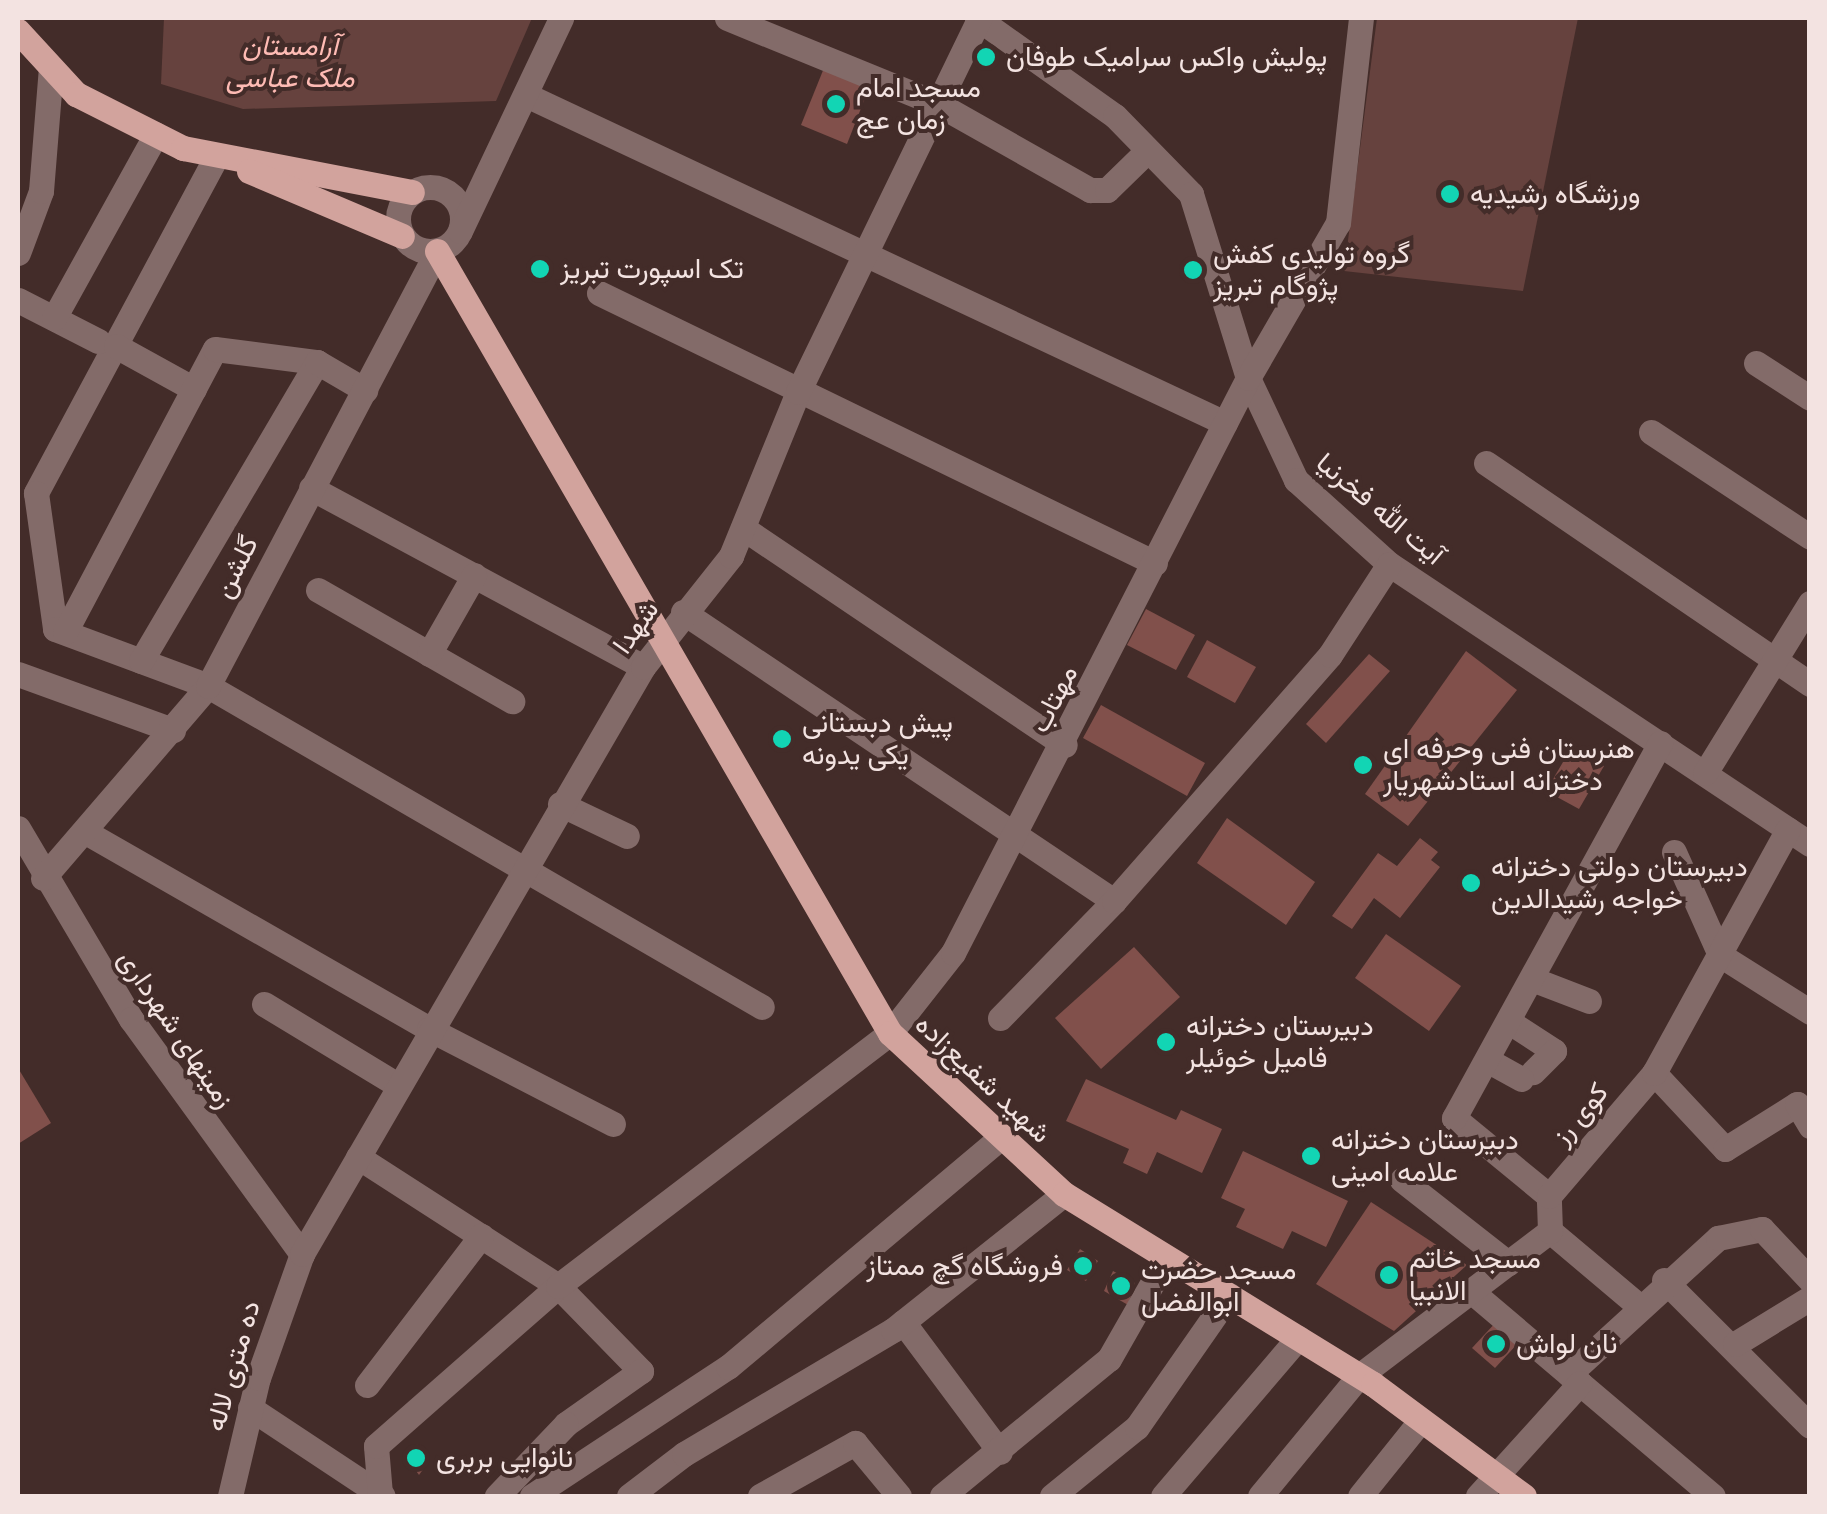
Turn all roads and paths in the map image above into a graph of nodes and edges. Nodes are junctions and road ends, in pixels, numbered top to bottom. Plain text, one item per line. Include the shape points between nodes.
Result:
1 (562, 18) edge
2 (727, 18) edge
3 (979, 18) edge
4 (1361, 18) edge
5 (18, 31) edge
6 (51, 67) junction
7 (526, 96) junction
8 (938, 104) junction
9 (510, 133) junction
10 (156, 134) junction
11 (1148, 150) junction
12 (221, 160) junction
13 (412, 192) junction
14 (450, 194) junction
15 (402, 236) junction
16 (449, 242) junction
17 (18, 252) edge
18 (866, 255) junction
19 (599, 292) dead end
20 (18, 300) edge
21 (54, 318) junction
22 (107, 344) junction
23 (317, 362) junction
24 (1756, 363) dead end
25 (1248, 378) junction
26 (194, 389) junction
27 (365, 390) junction
28 (798, 392) junction
29 (1810, 398) edge
30 (1225, 424) junction
31 (1651, 432) dead end
32 (1486, 463) dead end
33 (27, 488) edge
34 (311, 488) junction
35 (743, 528) junction
36 (1810, 537) edge
37 (1155, 564) junction
38 (1389, 564) junction
39 (474, 576) junction
40 (318, 590) dead end
41 (1810, 603) edge
42 (684, 612) junction
43 (65, 632) junction
44 (663, 636) junction
45 (429, 654) junction
46 (141, 661) junction
47 (1774, 661) junction
48 (643, 667) junction
49 (18, 674) edge
50 (1810, 684) edge
51 (208, 686) junction
52 (512, 702) dead end
53 (173, 730) junction
54 (1660, 742) junction
55 (1064, 744) junction
56 (1705, 772) junction
57 (560, 804) junction
58 (18, 828) edge
59 (1788, 829) junction
60 (89, 834) junction
61 (627, 836) dead end
62 (1018, 836) junction
63 (1810, 844) edge
64 (1674, 852) dead end
65 (518, 872) junction
66 (43, 878) junction
67 (1114, 901) junction
68 (1720, 955) junction
69 (1532, 979) junction
70 (1589, 1001) dead end
71 (264, 1004) dead end
72 (762, 1007) dead end
73 (1810, 1012) edge
74 (1000, 1018) dead end
75 (1508, 1022) junction
76 (428, 1029) junction
77 (890, 1033) junction
78 (1486, 1060) junction
79 (1654, 1073) junction
80 (398, 1085) junction
81 (613, 1124) dead end
82 (1810, 1126) edge
83 (1000, 1138) junction
84 (358, 1157) junction
85 (1402, 1180) dead end
86 (1064, 1194) junction
87 (1549, 1196) junction
88 (1550, 1231) junction
89 (481, 1236) junction
90 (302, 1254) junction
91 (1165, 1261) junction
92 (1508, 1263) junction
93 (1664, 1280) junction
94 (1810, 1280) edge
95 (558, 1286) junction
96 (1471, 1290) junction
97 (1229, 1296) junction
98 (1810, 1298) edge
99 (1638, 1304) junction
100 (903, 1322) junction
101 (1298, 1338) junction
102 (1735, 1344) junction
103 (1359, 1376) junction
104 (1574, 1378) junction
105 (367, 1385) dead end
106 (250, 1408) junction
107 (1422, 1420) junction
108 (1810, 1426) edge
109 (1000, 1452) junction
110 (1496, 1474) junction
111 (382, 1495) edge
112 (230, 1496) edge
113 (497, 1496) edge
114 (532, 1496) edge
115 (629, 1496) edge
116 (760, 1496) edge
117 (899, 1496) edge
118 (942, 1496) edge
119 (1052, 1496) edge
120 (1164, 1496) edge
121 (1260, 1496) edge
122 (1360, 1496) edge
123 (1478, 1496) edge
124 (1524, 1496) edge
125 (1714, 1496) edge

1 - 7 street, گلشن
2 - 8 street
3 - 8 street, شهدا
3 - 11 street, آیت الله فخرنیا via 1115,116
4 - 25 street, مهتاب via 1338,223
5 - 6 main road
6 - 10 main road via 76,94
6 - 17 street via 40,190
7 - 9 street, گلشن
7 - 18 street
8 - 11 street via 1090,190 1107,190
8 - 18 street, شهدا
9 - 14 street
9 - 16 street, گلشن
10 - 12 main road
10 - 21 street
11 - 25 street, آیت الله فخرنیا via 1191,194
12 - 13 main road
12 - 15 main road
12 - 22 street
13 - 14 street via 435,187
13 - 15 street via 397,218
14 - 16 street via 461,211
15 - 16 street
16 - 27 street, گلشن
16 - 44 main road, شهید شفیع‌زاده via 509,366
18 - 28 street, شهدا
18 - 30 street
19 - 28 street
20 - 21 street
21 - 22 street
22 - 26 street
22 - 33 street
23 - 26 street via 214,348
23 - 27 street
23 - 46 street
24 - 29 street
25 - 30 street, مهتاب
25 - 38 street, آیت الله فخرنیا via 1296,480
26 - 43 street
27 - 34 street, گلشن
28 - 35 street, شهدا
28 - 37 street
30 - 37 street, مهتاب
31 - 36 street
32 - 47 street
33 - 43 street via 55,628
34 - 39 street
34 - 51 street, گلشن
35 - 42 street, شهدا via 732,556
35 - 55 street
37 - 55 street, مهتاب
38 - 54 street, آیت الله فخرنیا
38 - 67 street via 1330,654
39 - 45 street
39 - 48 street
40 - 45 street
41 - 47 street
42 - 44 street, شهدا
42 - 62 street
43 - 46 street
44 - 48 street, شهدا
44 - 77 main road, شهید شفیع‌زاده
45 - 52 street
46 - 51 street
47 - 50 street
47 - 56 street
48 - 57 street, شهدا
49 - 53 street
51 - 53 street, گلشن
51 - 65 street
53 - 60 street, گلشن
54 - 56 street, آیت الله فخرنیا
54 - 69 street
55 - 62 street, مهتاب
56 - 59 street, آیت الله فخرنیا
57 - 61 street
57 - 65 street, شهدا
58 - 66 street, زمینهای شهرداری
59 - 63 street, آیت الله فخرنیا
59 - 68 street, کوی رز
60 - 66 street, گلشن via 65,846
60 - 76 street
62 - 67 street
62 - 77 street, مهتاب via 953,953
64 - 68 street
65 - 72 street
65 - 76 street, شهدا
66 - 90 street, زمینهای شهرداری via 152,1050
67 - 74 street
68 - 73 street
68 - 79 street, کوی رز
69 - 70 street
69 - 75 street
71 - 80 street
75 - 78 street
75 - 78 street via 1554,1052 1527,1076
76 - 80 street, شهدا
76 - 81 street
77 - 83 main road, شهید شفیع‌زاده
77 - 95 street, مهتاب
78 - 87 street via 1454,1118
79 - 82 street via 1724,1149 1797,1104
79 - 87 street, کوی رز
80 - 84 street, شهدا
83 - 86 main road, شهید شفیع‌زاده
83 - 114 street via 728,1367
84 - 89 street
84 - 90 street, شهدا
85 - 92 street
86 - 91 main road, شهید شفیع‌زاده
86 - 100 street
87 - 88 street
88 - 92 street
88 - 99 street
89 - 95 street
89 - 105 street
90 - 106 street, ده متری لاله
91 - 97 main road, شهید شفیع‌زاده
91 - 109 street via 1108,1359
92 - 96 street
93 - 94 street via 1718,1238 1762,1229
93 - 99 street
93 - 102 street
95 - 111 street, مهتاب via 376,1446
95 - 113 street via 641,1372 566,1424
96 - 103 street
96 - 104 street
97 - 101 main road, شهید شفیع‌زاده
97 - 119 street via 1137,1427
98 - 102 street
99 - 104 street
100 - 109 street
100 - 115 street via 684,1454
101 - 103 main road, شهید شفیع‌زاده
101 - 120 street
102 - 108 street
103 - 107 main road, شهید شفیع‌زاده
103 - 121 street
104 - 110 street
104 - 125 street
106 - 111 street
106 - 112 street, ده متری لاله
107 - 110 main road, شهید شفیع‌زاده
107 - 122 street
109 - 118 street
110 - 123 street
110 - 124 main road, شهید شفیع‌زاده
116 - 117 street via 855,1444

